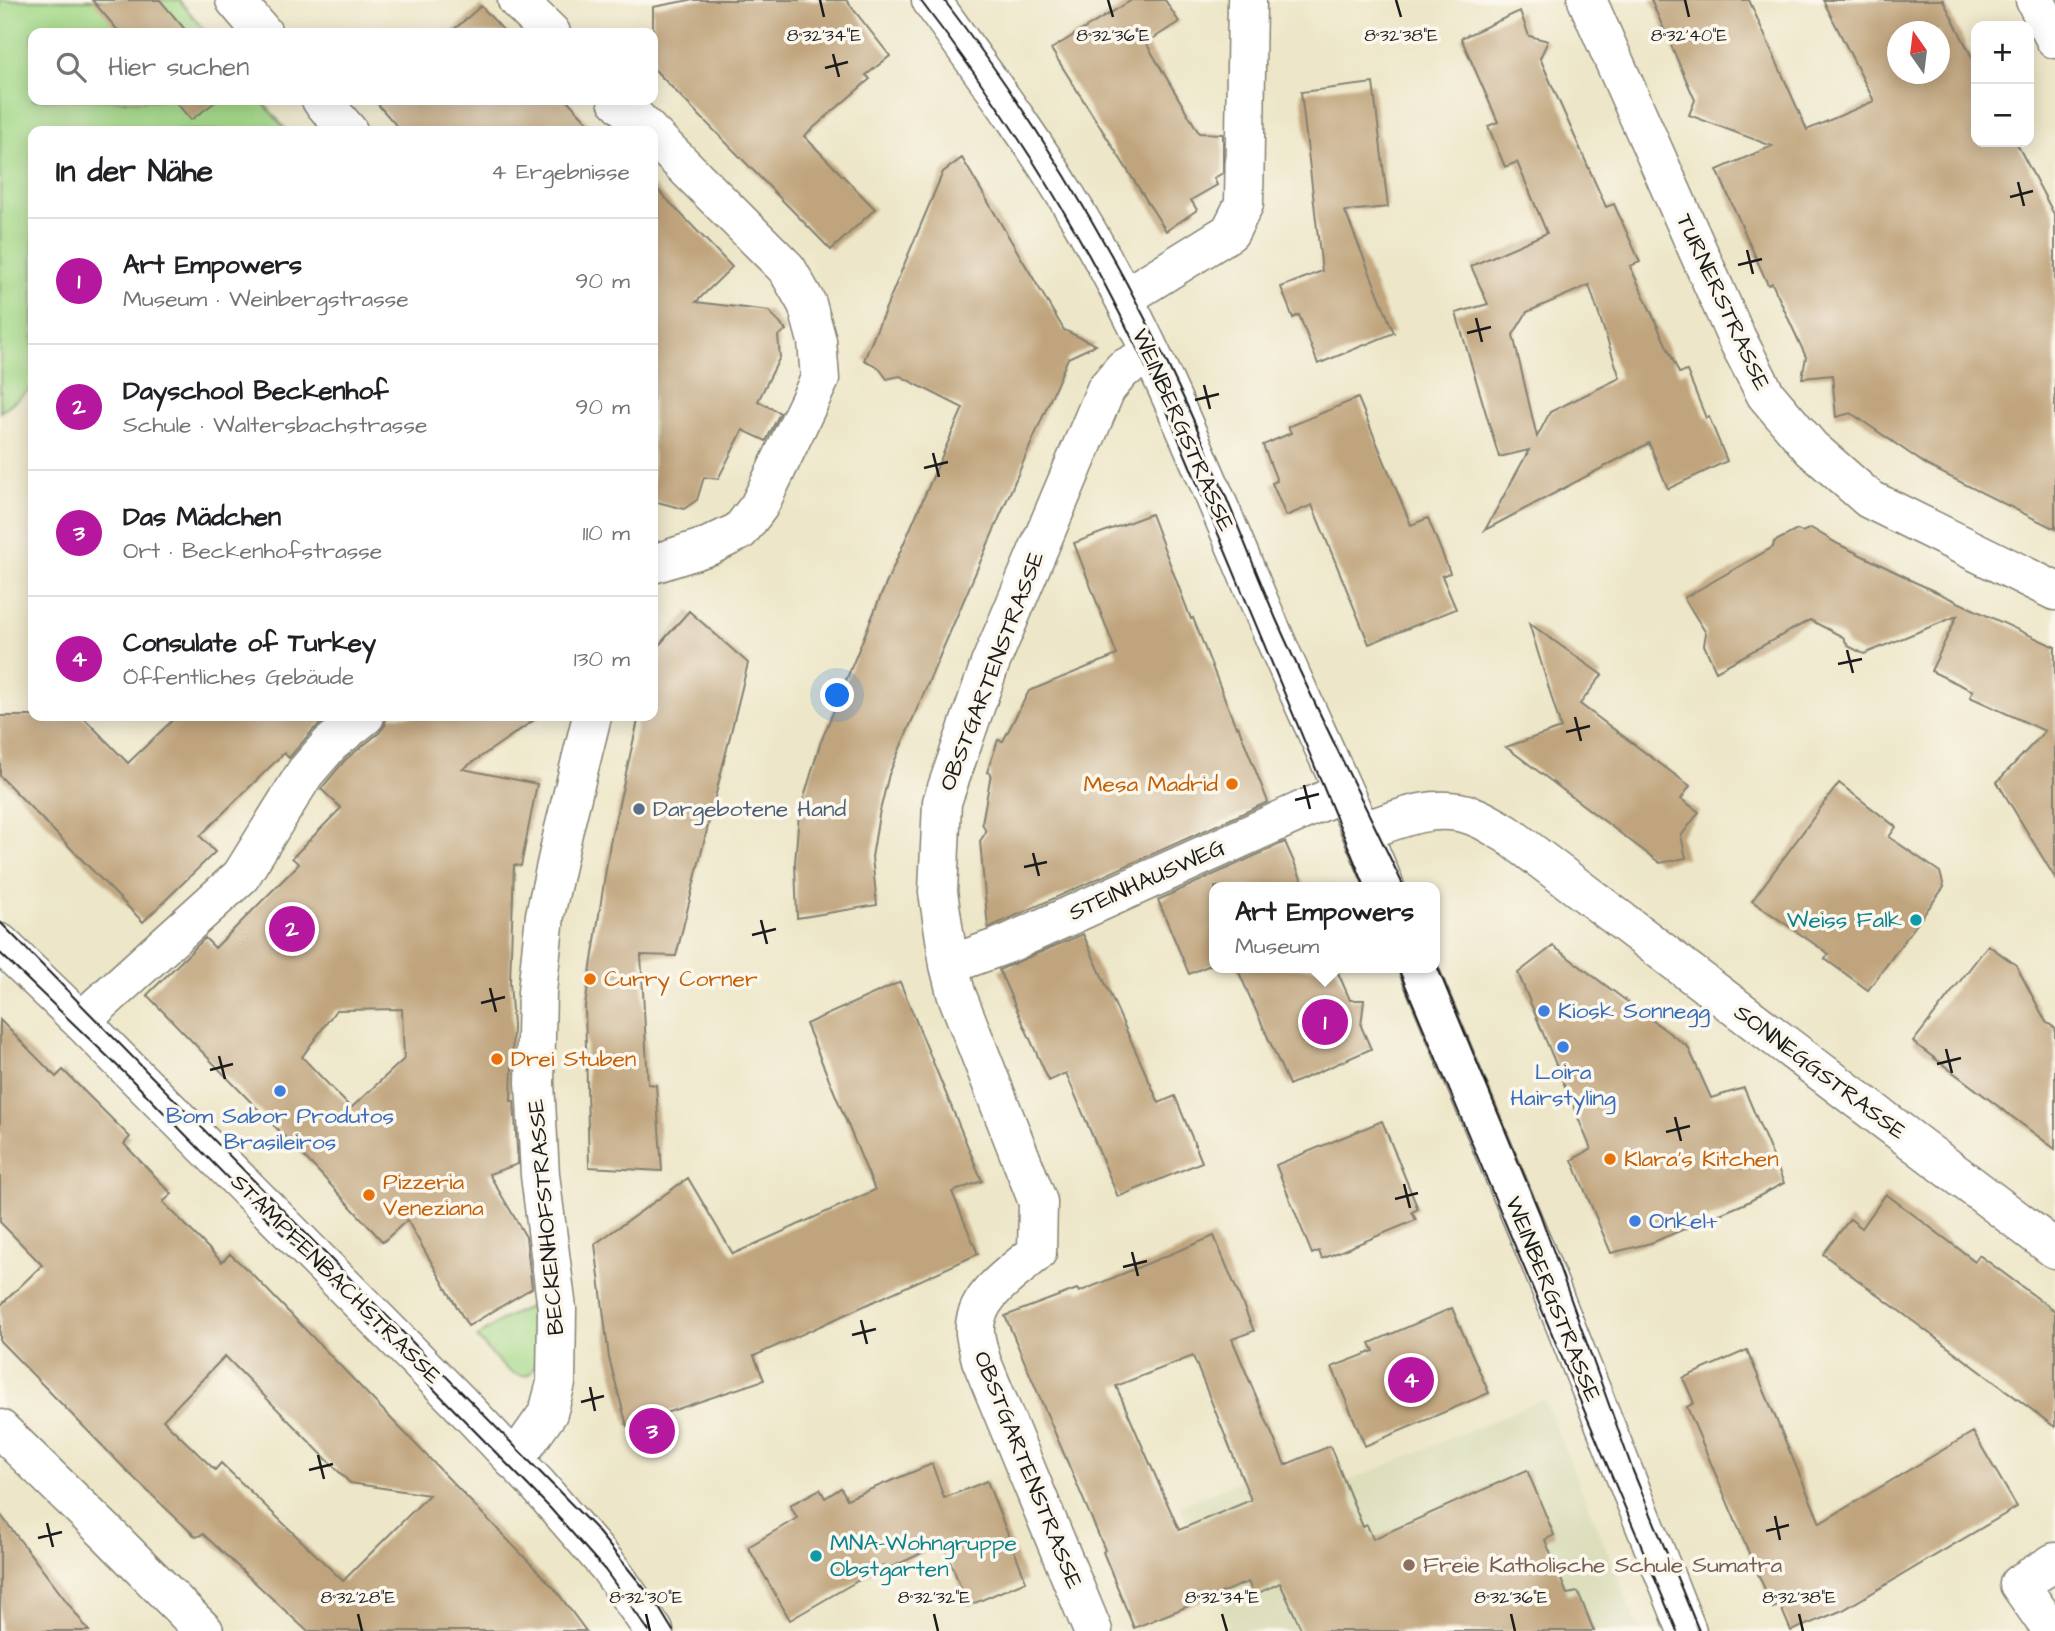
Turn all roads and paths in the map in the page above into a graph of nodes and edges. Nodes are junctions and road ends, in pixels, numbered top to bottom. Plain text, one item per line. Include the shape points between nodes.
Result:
1 (234, 0) edge
2 (517, 0) edge
3 (931, 0) edge
4 (1247, 0) edge
5 (1587, 0) edge
6 (2035, 0) edge
7 (259, 28) edge
8 (546, 28) edge
9 (2055, 39) edge
10 (325, 105) edge
11 (622, 105) edge
12 (344, 126) edge
13 (644, 126) edge
14 (658, 140) edge
15 (1124, 298) junction
16 (1151, 354) junction
17 (658, 562) edge
18 (2055, 591) edge
19 (359, 721) edge
20 (591, 721) edge
21 (1343, 792) junction
22 (1362, 832) junction
23 (1383, 882) edge
24 (0, 943) edge
25 (949, 965) junction
26 (1420, 973) edge
27 (81, 1021) junction
28 (2055, 1249) edge
29 (2, 1433) edge
30 (514, 1461) junction
31 (2055, 1562) edge
32 (204, 1631) edge
33 (654, 1631) edge
34 (1093, 1631) edge
35 (1687, 1631) edge
36 (2052, 1631) edge

1 - 7 street
2 - 8 street
3 - 15 street, WEINBERGSTRASSE via 1067,196
4 - 15 street via 1244,204 1230,232
5 - 18 street, TURNERSTRASSE via 1766,395 1811,448 1869,499
6 - 9 street
10 - 12 street
11 - 13 street
14 - 17 street via 787,269 807,304 817,341 820,379 759,506 740,531
15 - 16 street, WEINBERGSTRASSE
16 - 21 street, WEINBERGSTRASSE
16 - 25 street, OBSTGARTENSTRASSE via 1123,369 1094,412 990,664 942,802 938,892
19 - 27 street via 330,744 305,774 241,876
20 - 30 street, BECKENHOFSTRASSE via 545,915 537,992 535,1083 540,1175 557,1309 556,1383 548,1413
21 - 22 street, WEINBERGSTRASSE
21 - 25 street, STEINHAUSWEG via 1007,944
22 - 23 street, WEINBERGSTRASSE
22 - 28 street, SONNEGGSTRASSE via 1420,812 1448,810 1474,816 1507,834
24 - 27 street, STAMPFENBACHSTRASSE
25 - 34 street, OBSTGARTENSTRASSE via 1038,1202 1037,1252 988,1295 977,1312 975,1332 981,1360
26 - 35 street, WEINBERGSTRASSE
27 - 30 street, STAMPFENBACHSTRASSE
29 - 32 street
30 - 33 street, STAMPFENBACHSTRASSE via 608,1566
31 - 36 street via 2019,1584

